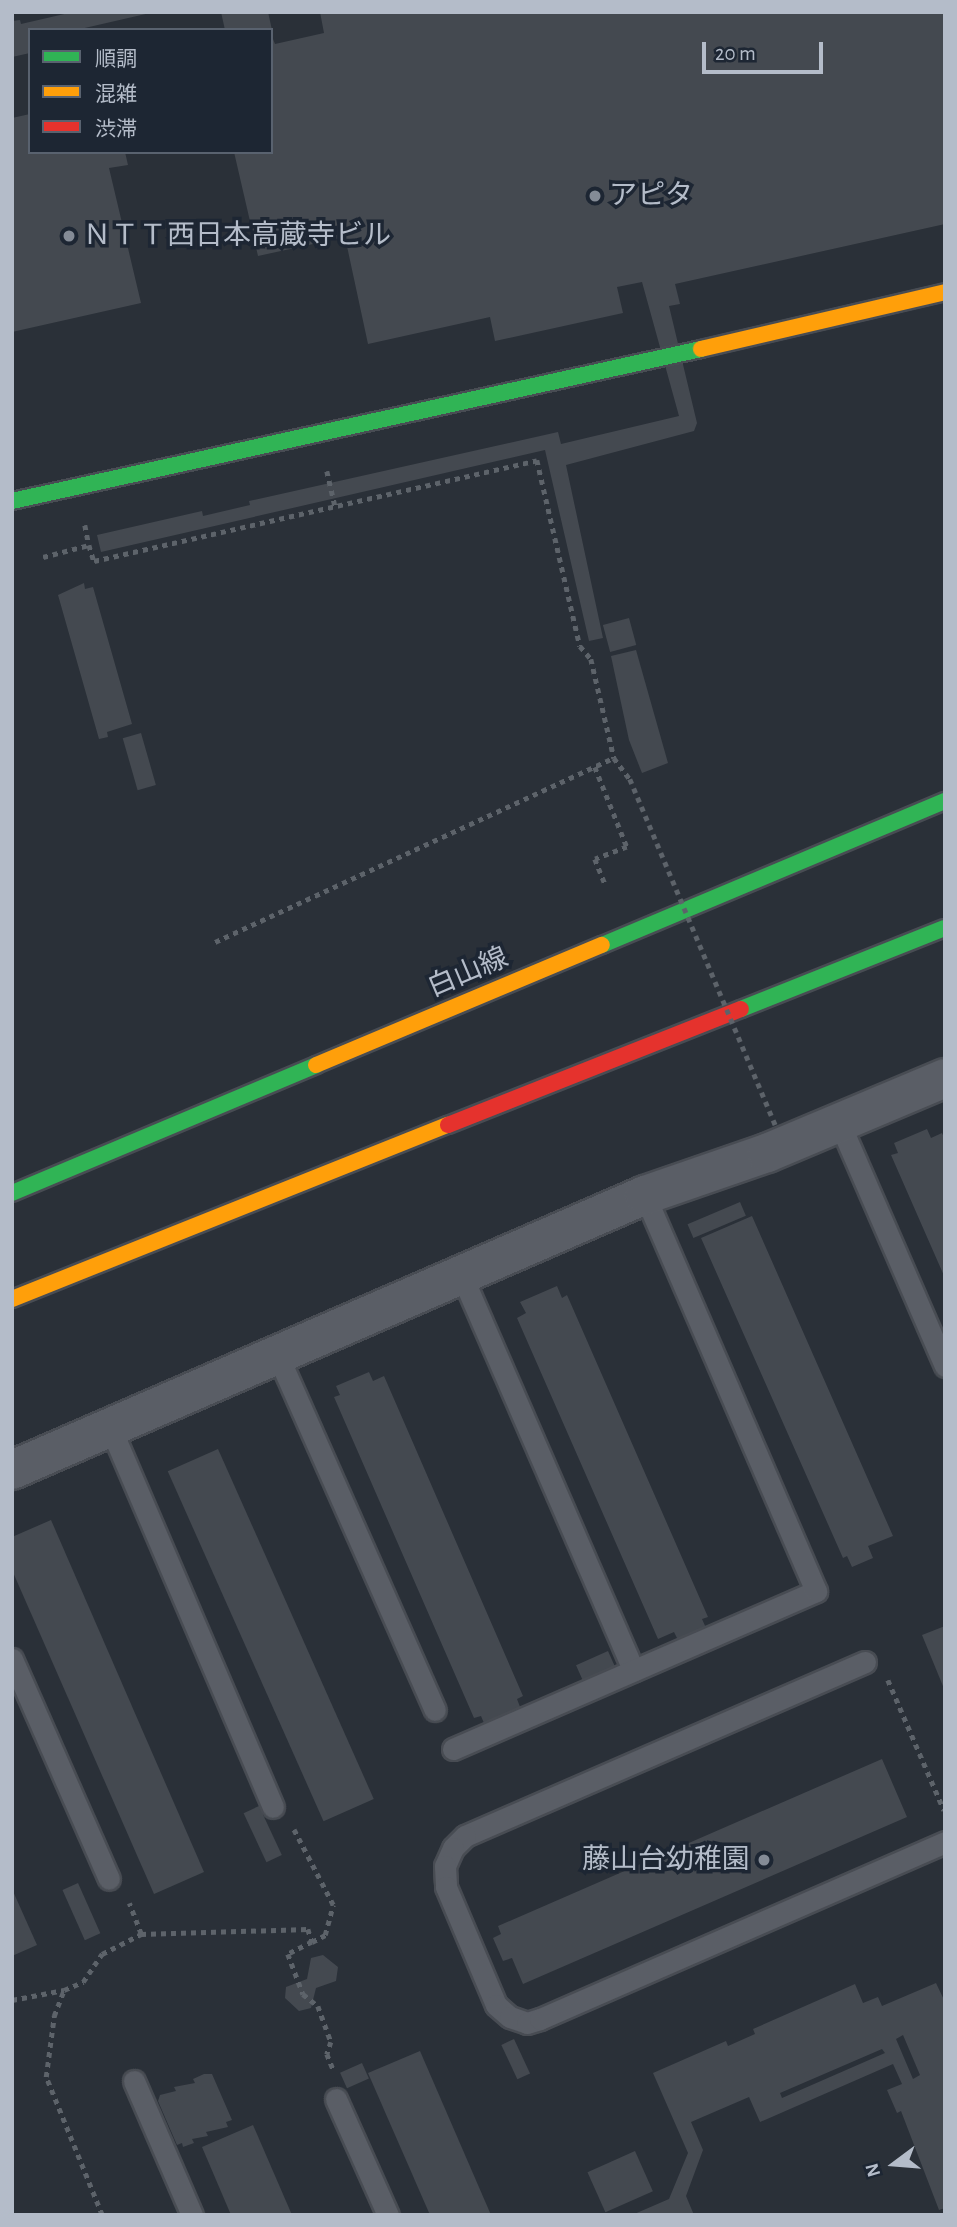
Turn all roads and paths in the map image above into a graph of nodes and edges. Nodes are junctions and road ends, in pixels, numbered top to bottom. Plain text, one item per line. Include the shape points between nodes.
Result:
1 (945, 292) edge
2 (327, 471) dead end
3 (12, 501) edge
4 (335, 507) junction
5 (84, 525) dead end
6 (89, 545) junction
7 (43, 557) dead end
8 (614, 758) junction
9 (595, 767) junction
10 (945, 801) edge
11 (605, 884) dead end
12 (945, 928) edge
13 (215, 942) dead end
14 (945, 1078) edge
15 (839, 1122) junction
16 (777, 1129) dead end
17 (12, 1194) edge
18 (645, 1195) junction
19 (462, 1276) junction
20 (12, 1299) edge
21 (278, 1356) junction
22 (945, 1366) edge
23 (111, 1429) junction
24 (12, 1470) edge
25 (12, 1659) edge
26 (865, 1662) joint
27 (633, 1670) junction
28 (436, 1710) dead end
29 (453, 1749) dead end
30 (273, 1807) joint
31 (945, 1811) edge
32 (945, 1842) edge
33 (109, 1879) joint
34 (141, 1934) junction
35 (312, 1942) junction
36 (64, 1990) junction
37 (12, 2000) edge
38 (134, 2081) dead end
39 (336, 2099) joint
40 (102, 2215) edge
41 (192, 2215) edge
42 (388, 2215) edge

1 - 3 street via 859,315
2 - 4 path
4 - 6 path via 94,561
4 - 8 path via 537,460 580,646 590,659
5 - 6 path
6 - 7 path
8 - 9 path
8 - 16 path, bridge via 630,779
9 - 11 path via 627,847 595,859
9 - 13 path
10 - 17 street, 白山線
12 - 20 street
14 - 15 street
15 - 18 street via 767,1153
15 - 22 lane
18 - 19 street
18 - 27 lane via 816,1591
19 - 21 street
19 - 27 lane
21 - 23 street via 256,1360
21 - 28 lane
23 - 24 street
23 - 30 lane
25 - 33 lane
26 - 31 path via 876,1659 885,1672
26 - 32 lane via 465,1836 445,1866 446,1887 496,2005 527,2023 540,2019
27 - 29 lane
30 - 35 path via 284,1804 303,1853 333,1905 325,1935
33 - 34 path via 122,1884
34 - 35 path via 308,1929
34 - 36 path via 102,1954 83,1982
35 - 39 path via 288,1954 303,1994 318,2006 331,2042 327,2054 341,2088
36 - 37 path
36 - 40 path via 54,2015 46,2077
38 - 41 lane
39 - 42 lane

